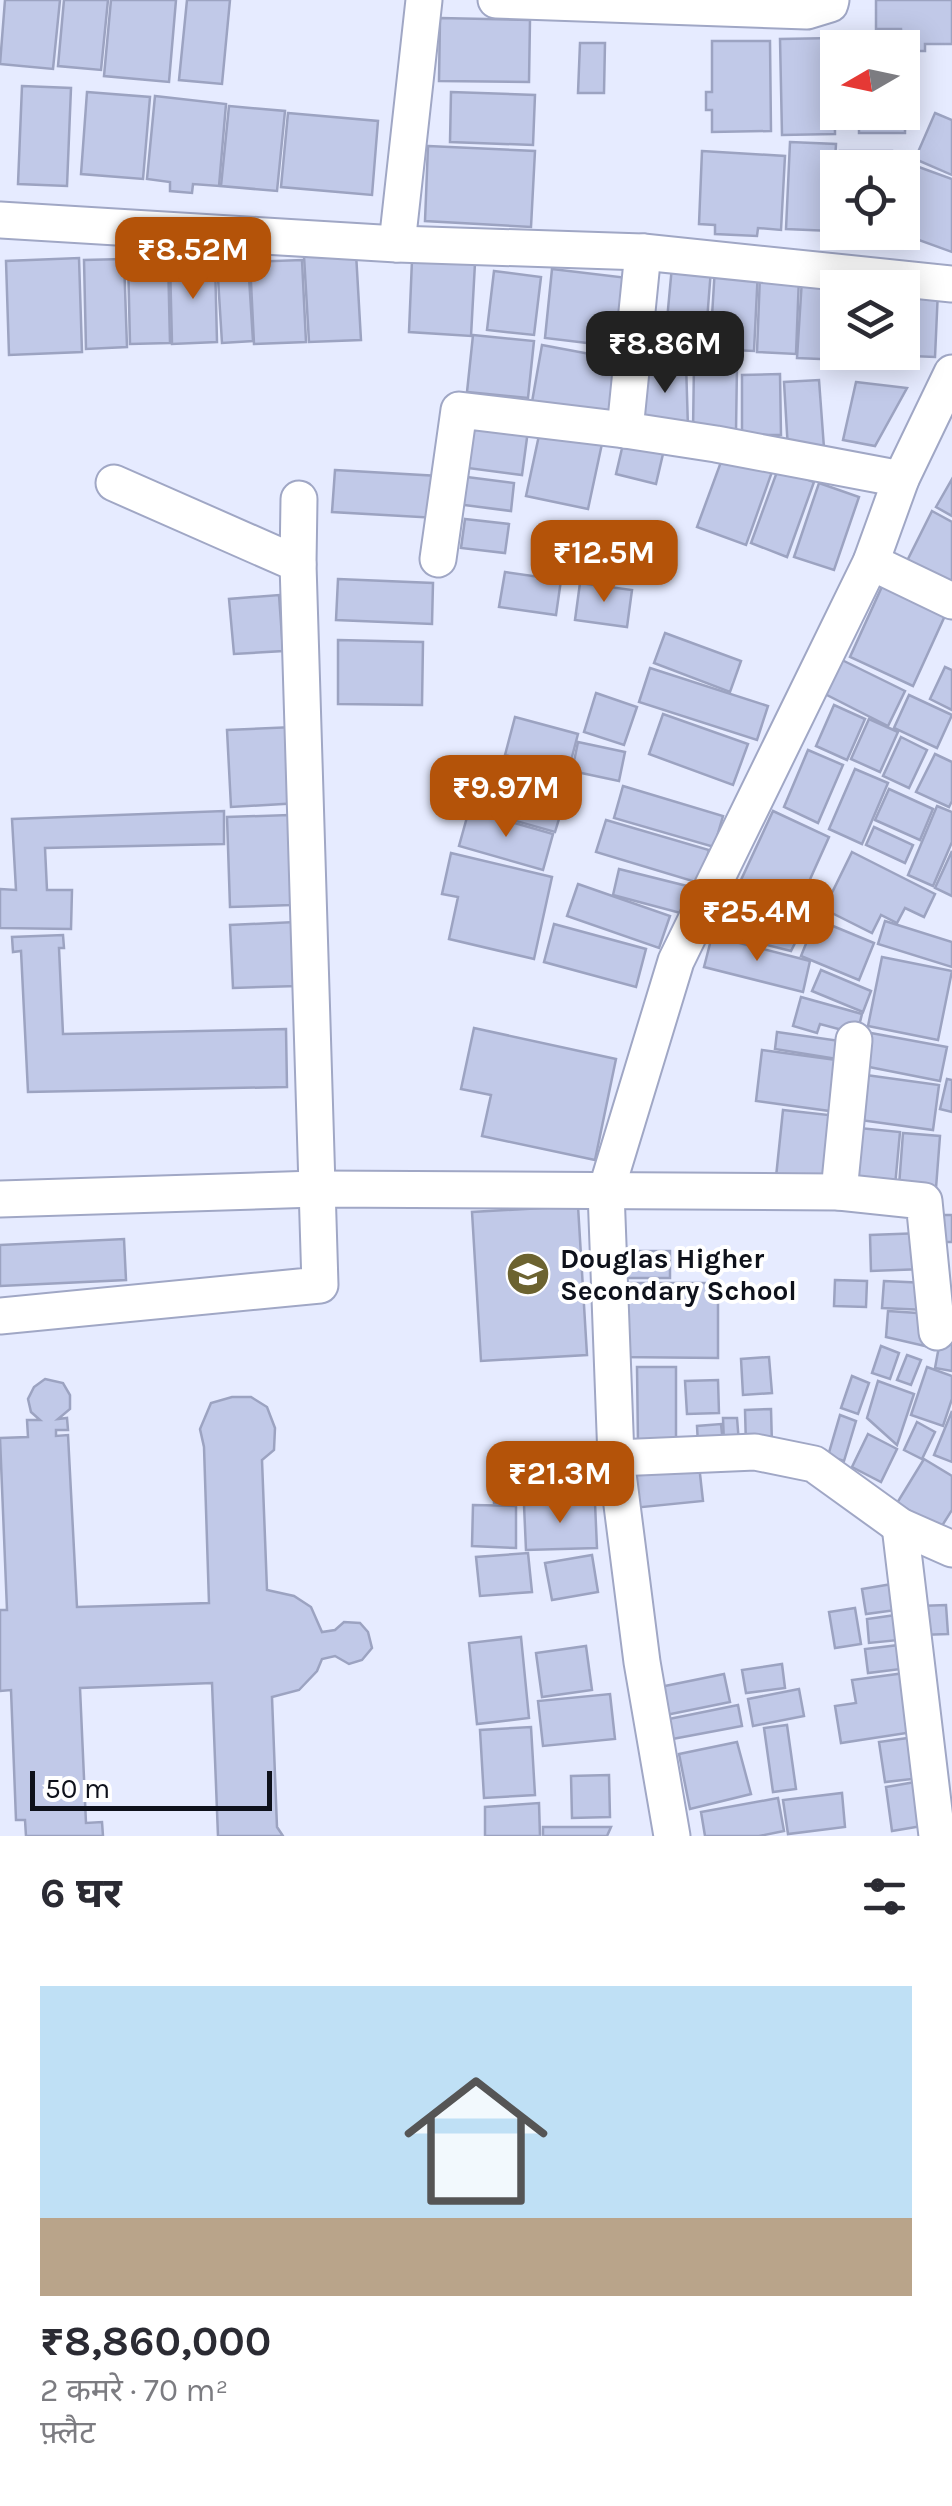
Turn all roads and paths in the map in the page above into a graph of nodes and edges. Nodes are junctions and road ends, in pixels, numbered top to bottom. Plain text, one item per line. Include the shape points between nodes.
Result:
1 (424, 0) edge
2 (496, 0) edge
3 (831, 0) edge
4 (674, 3) edge
5 (0, 220) edge
6 (397, 244) junction
7 (644, 252) junction
8 (952, 284) edge
9 (951, 378) edge
10 (625, 430) junction
11 (900, 479) junction
12 (114, 482) dead end
13 (299, 499) dead end
14 (438, 560) dead end
15 (870, 562) junction
16 (298, 564) junction
17 (952, 601) edge
18 (854, 1040) dead end
19 (316, 1189) junction
20 (606, 1190) junction
21 (839, 1192) junction
22 (0, 1199) edge
23 (0, 1316) edge
24 (938, 1332) dead end
25 (616, 1458) junction
26 (900, 1526) junction
27 (952, 1548) edge
28 (672, 1836) edge
29 (937, 1836) edge

1 - 6 street
2 - 4 street
3 - 4 street via 807,10
5 - 6 street
6 - 7 street
7 - 8 street
7 - 10 street
9 - 11 street
10 - 11 street
10 - 14 street via 459,410
11 - 15 street
12 - 16 street
13 - 16 street
15 - 17 street
15 - 20 street via 676,961
16 - 19 street
18 - 21 street
19 - 20 street
19 - 22 street
19 - 23 street via 320,1286
20 - 21 street
20 - 25 street
21 - 24 street via 924,1201
25 - 26 street via 755,1452 814,1464
25 - 28 street
26 - 27 street
26 - 29 street

